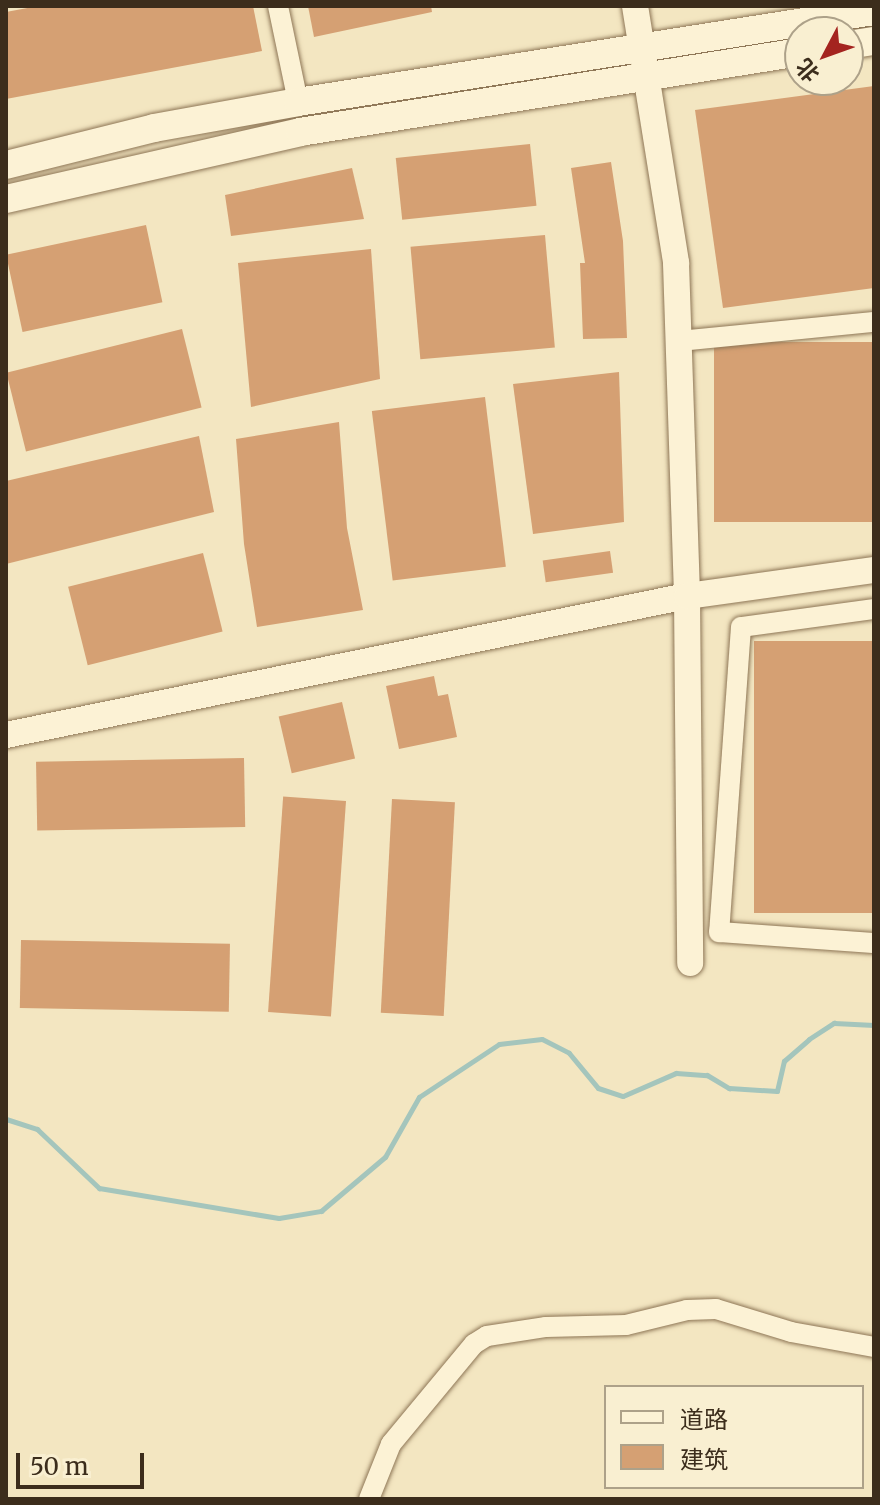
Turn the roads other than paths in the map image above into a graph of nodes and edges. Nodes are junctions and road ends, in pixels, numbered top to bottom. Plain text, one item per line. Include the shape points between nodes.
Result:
1 (278, 6) edge
2 (635, 6) edge
3 (874, 11) edge
4 (639, 45) junction
5 (784, 54) edge
6 (644, 75) junction
7 (298, 102) junction
8 (6, 165) edge
9 (6, 199) edge
10 (874, 322) edge
11 (679, 341) junction
12 (874, 570) edge
13 (687, 596) junction
14 (874, 609) edge
15 (6, 735) edge
16 (874, 943) edge
17 (690, 963) dead end
18 (874, 1347) edge
19 (369, 1499) edge

1 - 7 street
2 - 4 street
3 - 4 main road
4 - 6 street
4 - 7 main road
5 - 6 main road
6 - 9 main road via 300,132
6 - 11 street via 676,263
7 - 8 main road via 154,128
10 - 11 street
11 - 13 street
12 - 13 street
13 - 15 street
13 - 17 street
14 - 16 street via 741,627 719,932
18 - 19 street via 791,1332 716,1309 687,1310 626,1325 546,1327 487,1336 474,1344 391,1444

